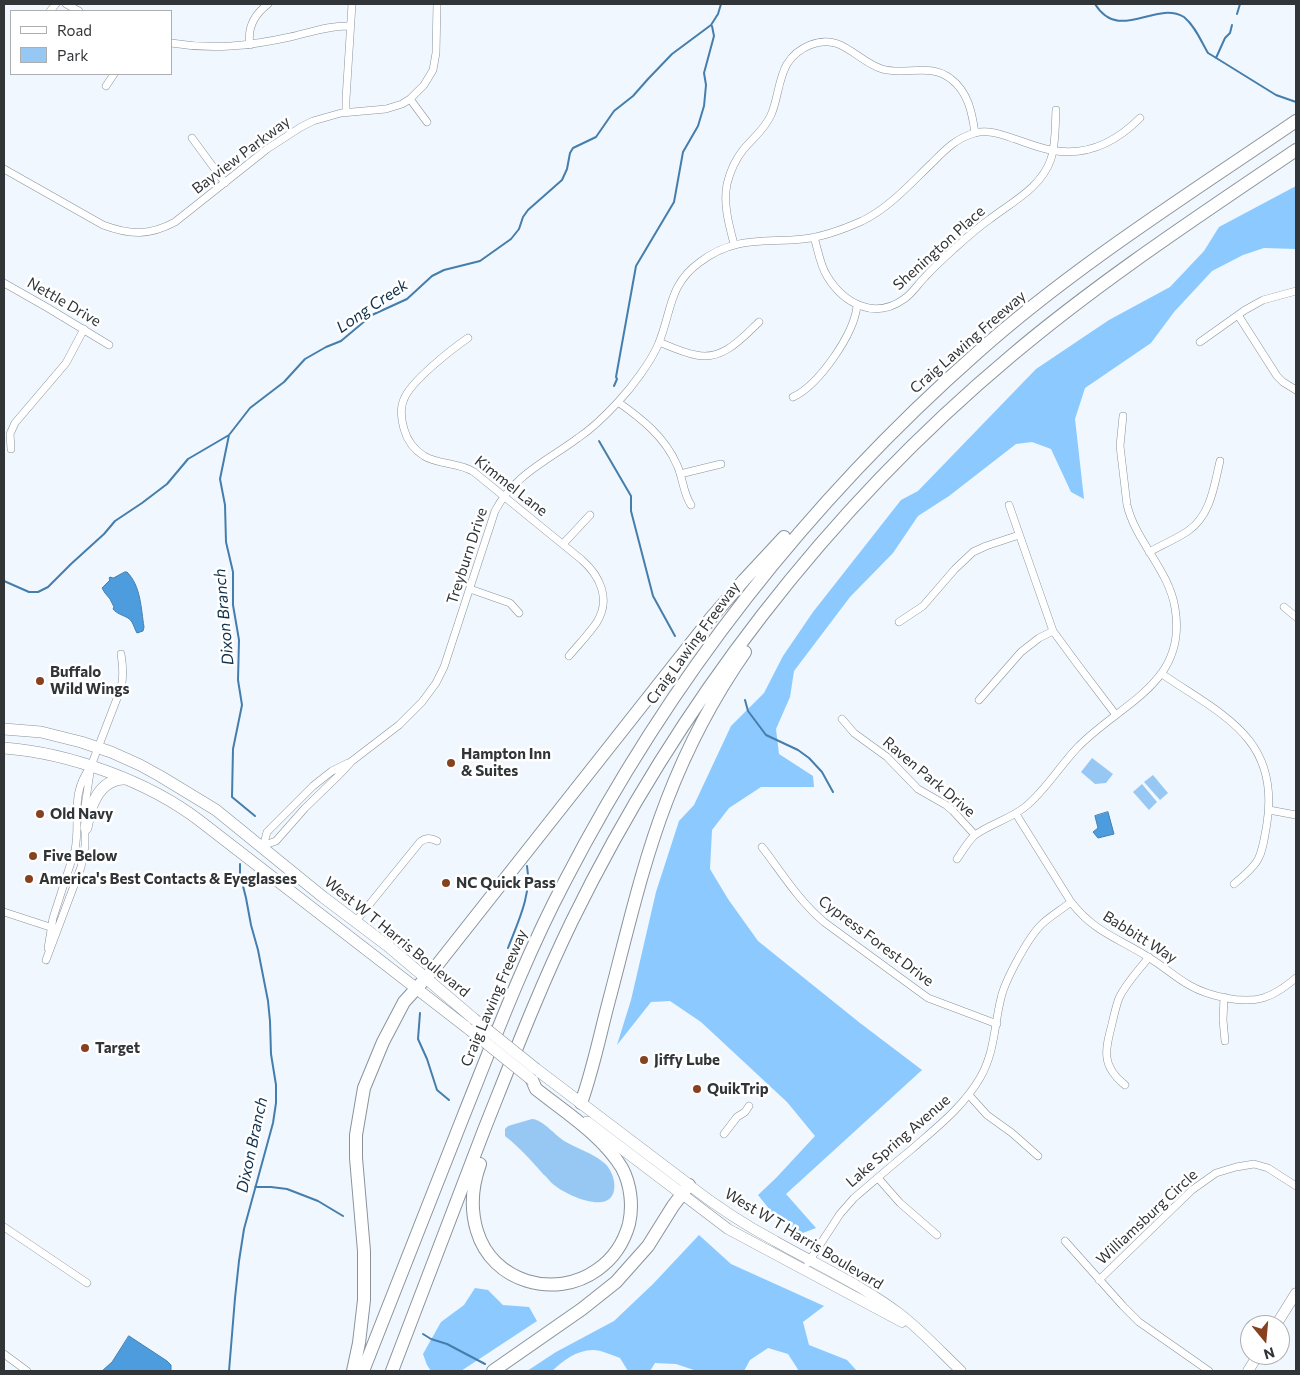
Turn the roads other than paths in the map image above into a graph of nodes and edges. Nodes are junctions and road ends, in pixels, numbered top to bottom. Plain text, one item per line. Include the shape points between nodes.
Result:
1 (66, 4) edge
2 (268, 4) edge
3 (352, 4) edge
4 (437, 4) edge
5 (77, 10) edge
6 (350, 26) junction
7 (172, 44) edge
8 (250, 45) junction
9 (113, 75) edge
10 (106, 86) dead end
11 (410, 100) junction
12 (1056, 110) dead end
13 (346, 112) junction
14 (1140, 118) dead end
15 (1296, 121) edge
16 (427, 122) dead end
17 (975, 133) junction
18 (192, 138) dead end
19 (1053, 150) junction
20 (1296, 150) edge
21 (4, 169) edge
22 (225, 183) junction
23 (814, 237) junction
24 (734, 244) junction
25 (4, 285) edge
26 (1296, 291) edge
27 (858, 306) junction
28 (1238, 315) junction
29 (759, 322) dead end
30 (84, 329) junction
31 (468, 338) dead end
32 (659, 342) junction
33 (1200, 342) dead end
34 (109, 345) dead end
35 (1296, 390) edge
36 (793, 397) dead end
37 (618, 402) junction
38 (1123, 416) dead end
39 (11, 449) dead end
40 (1220, 461) dead end
41 (721, 464) dead end
42 (680, 474) junction
43 (504, 497) junction
44 (829, 497) junction
45 (1009, 505) dead end
46 (691, 506) dead end
47 (590, 515) dead end
48 (1019, 535) junction
49 (563, 544) junction
50 (1149, 552) junction
51 (793, 577) junction
52 (470, 589) junction
53 (1284, 607) dead end
54 (519, 612) dead end
55 (1296, 617) edge
56 (899, 622) dead end
57 (1053, 631) junction
58 (121, 654) dead end
59 (569, 656) dead end
60 (1162, 674) junction
61 (979, 700) dead end
62 (1116, 715) junction
63 (842, 719) dead end
64 (4, 729) edge
65 (4, 748) edge
66 (98, 748) junction
67 (352, 761) junction
68 (91, 766) junction
69 (124, 779) junction
70 (1269, 810) junction
71 (1016, 814) junction
72 (1296, 815) edge
73 (200, 821) junction
74 (86, 828) junction
75 (976, 835) junction
76 (437, 841) dead end
77 (264, 846) junction
78 (762, 847) dead end
79 (956, 859) dead end
80 (1234, 884) dead end
81 (1071, 902) junction
82 (4, 912) edge
83 (356, 921) junction
84 (55, 929) junction
85 (1149, 957) junction
86 (426, 977) junction
87 (1296, 978) edge
88 (417, 988) junction
89 (1224, 997) junction
90 (997, 1024) junction
91 (472, 1025) junction
92 (1225, 1041) dead end
93 (534, 1074) junction
94 (1125, 1085) dead end
95 (969, 1095) junction
96 (581, 1103) junction
97 (747, 1109) dead end
98 (485, 1128) junction
99 (724, 1134) dead end
100 (1038, 1156) dead end
101 (878, 1178) junction
102 (1296, 1186) edge
103 (686, 1189) junction
104 (4, 1226) edge
105 (937, 1235) dead end
106 (1065, 1241) dead end
107 (810, 1259) junction
108 (805, 1270) junction
109 (1100, 1280) junction
110 (87, 1283) dead end
111 (1296, 1293) edge
112 (1282, 1315) edge
113 (923, 1333) junction
114 (4, 1354) edge
115 (27, 1371) edge
116 (353, 1371) edge
117 (363, 1371) edge
118 (392, 1371) edge
119 (493, 1371) edge
120 (961, 1371) edge
121 (1210, 1371) edge

1 - 5 street
2 - 8 street via 251,26
3 - 6 street
4 - 11 street, Bayview Parkway via 433,70
6 - 8 street
6 - 13 street
7 - 8 street via 203,47
9 - 10 street
11 - 13 street, Bayview Parkway via 386,110
11 - 16 street
12 - 19 street, Shenington Place
13 - 22 street, Bayview Parkway via 301,126
14 - 19 street, Treyburn Drive via 1128,130 1097,147
15 - 44 highway, Craig Lawing Freeway via 1111,247 1008,326 911,413
17 - 19 street, Treyburn Drive via 1001,134
17 - 23 street, Treyburn Drive via 949,146 901,194 876,213 849,227
17 - 24 street via 969,102 953,80 943,74 929,70 891,71 874,65 839,44 822,42 809,45 787,64 771,116 732,168 726,198
18 - 22 street
19 - 27 street, Shenington Place via 1045,172 1035,184 973,232 906,298 887,308
20 - 51 highway via 1141,255 1008,358 885,473
21 - 22 street, Bayview Parkway via 102,225 130,232 150,232 166,227
23 - 24 street, Treyburn Drive
23 - 27 street via 827,277
24 - 32 street, Treyburn Drive via 710,254 684,277 671,302
25 - 30 street, Nettle Drive
26 - 28 street via 1263,300
27 - 36 street via 832,359 808,387
28 - 33 street
28 - 35 street via 1271,369
29 - 32 street via 722,353 694,355
30 - 34 street, Nettle Drive
30 - 39 street via 66,363 15,424 10,434
31 - 43 street, Kimmel Lane via 410,389 402,408 403,425 409,442 423,455 468,468
32 - 37 street, Treyburn Drive via 645,368
37 - 42 street via 660,437
37 - 43 street, Treyburn Drive via 579,438 521,478
38 - 50 street via 1120,446 1127,505
40 - 50 street via 1209,504 1201,518 1188,531
41 - 42 street
42 - 46 street
43 - 49 street, Kimmel Lane
43 - 52 street, Treyburn Drive via 495,511
44 - 86 highway via 788,533 711,618
44 - 117 highway, Craig Lawing Freeway via 742,602 672,699 634,757 564,881 509,1002
45 - 48 street
47 - 49 street
48 - 56 street via 973,552 929,601
48 - 57 street
49 - 59 street, Kimmel Lane via 593,571 601,584 603,598 596,623
50 - 60 street via 1170,589 1177,620 1172,655
51 - 96 highway via 705,717 669,794 645,864
51 - 98 highway via 740,644 684,724 612,845 548,972
52 - 54 street via 510,603
52 - 67 street, Treyburn Drive via 436,683 398,725
53 - 55 street
57 - 61 street via 1021,652
57 - 62 street
58 - 66 street via 124,678
60 - 62 street via 1150,689
60 - 70 street via 1230,720 1250,739 1265,768
62 - 71 street via 1090,735 1031,802
63 - 75 street, Raven Park Drive via 854,733 887,757 918,789 946,805
64 - 66 main road, West W T Harris Boulevard via 41,732
65 - 68 main road, West W T Harris Boulevard
66 - 68 street
66 - 77 main road, West W T Harris Boulevard via 140,765 216,810
67 - 77 street, Treyburn Drive via 276,841
67 - 77 street, Treyburn Drive via 313,786 267,832
68 - 69 main road, West W T Harris Boulevard
68 - 74 street via 85,806
68 - 84 street via 82,780 78,796 78,834 53,918
69 - 73 main road, West W T Harris Boulevard
69 - 74 main road via 113,780 102,789 90,810
70 - 72 street
70 - 80 street via 1260,857 1254,867
71 - 75 street
71 - 81 street, Babbitt Way
73 - 77 main road via 226,828 254,849
73 - 88 main road, West W T Harris Boulevard
74 - 84 street via 81,867
75 - 79 street
76 - 83 street via 427,838 420,842
77 - 83 main road, West W T Harris Boulevard
78 - 90 street, Cypress Forest Drive via 798,896 824,922 922,995
81 - 85 street, Babbitt Way via 1095,927
81 - 90 street, Lake Spring Avenue via 1041,924 1027,943 1001,996
82 - 84 street
83 - 86 main road, West W T Harris Boulevard
85 - 89 street, Babbitt Way via 1191,986
85 - 94 street via 1119,998 1106,1049 1110,1070
86 - 88 highway
86 - 91 main road, West W T Harris Boulevard
87 - 89 street, Babbitt Way via 1263,998
88 - 91 main road, West W T Harris Boulevard
88 - 116 highway via 404,1002 383,1042 364,1088 359,1112 356,1158 365,1276 362,1320
89 - 92 street
90 - 95 street, Lake Spring Avenue via 986,1067
91 - 93 main road, West W T Harris Boulevard, bridge
93 - 96 main road, West W T Harris Boulevard
93 - 98 highway via 536,1089 600,1141 626,1178 631,1203 628,1227 619,1247 603,1266 584,1278 551,1285 527,1281 495,1262 477,1232 472,1207 475,1177 487,1143
93 - 103 main road, West W T Harris Boulevard
95 - 100 street
95 - 101 street, Lake Spring Avenue via 949,1117
96 - 103 main road, West W T Harris Boulevard
97 - 99 street via 736,1117
98 - 118 highway
101 - 105 street via 900,1203
101 - 107 street, Lake Spring Avenue via 846,1206
102 - 109 street, Williamsburg Circle via 1262,1165 1236,1166 1216,1174 1192,1190
103 - 107 main road, West W T Harris Boulevard
103 - 108 main road, West W T Harris Boulevard via 728,1229
103 - 119 highway via 648,1246 616,1282
104 - 110 street
106 - 109 street, Williamsburg Circle
107 - 108 street, Lake Spring Avenue
107 - 113 main road, West W T Harris Boulevard via 868,1293
108 - 113 main road, West W T Harris Boulevard
109 - 121 street, Williamsburg Circle via 1139,1322
111 - 112 main road
113 - 120 main road, West W T Harris Boulevard
114 - 115 street

